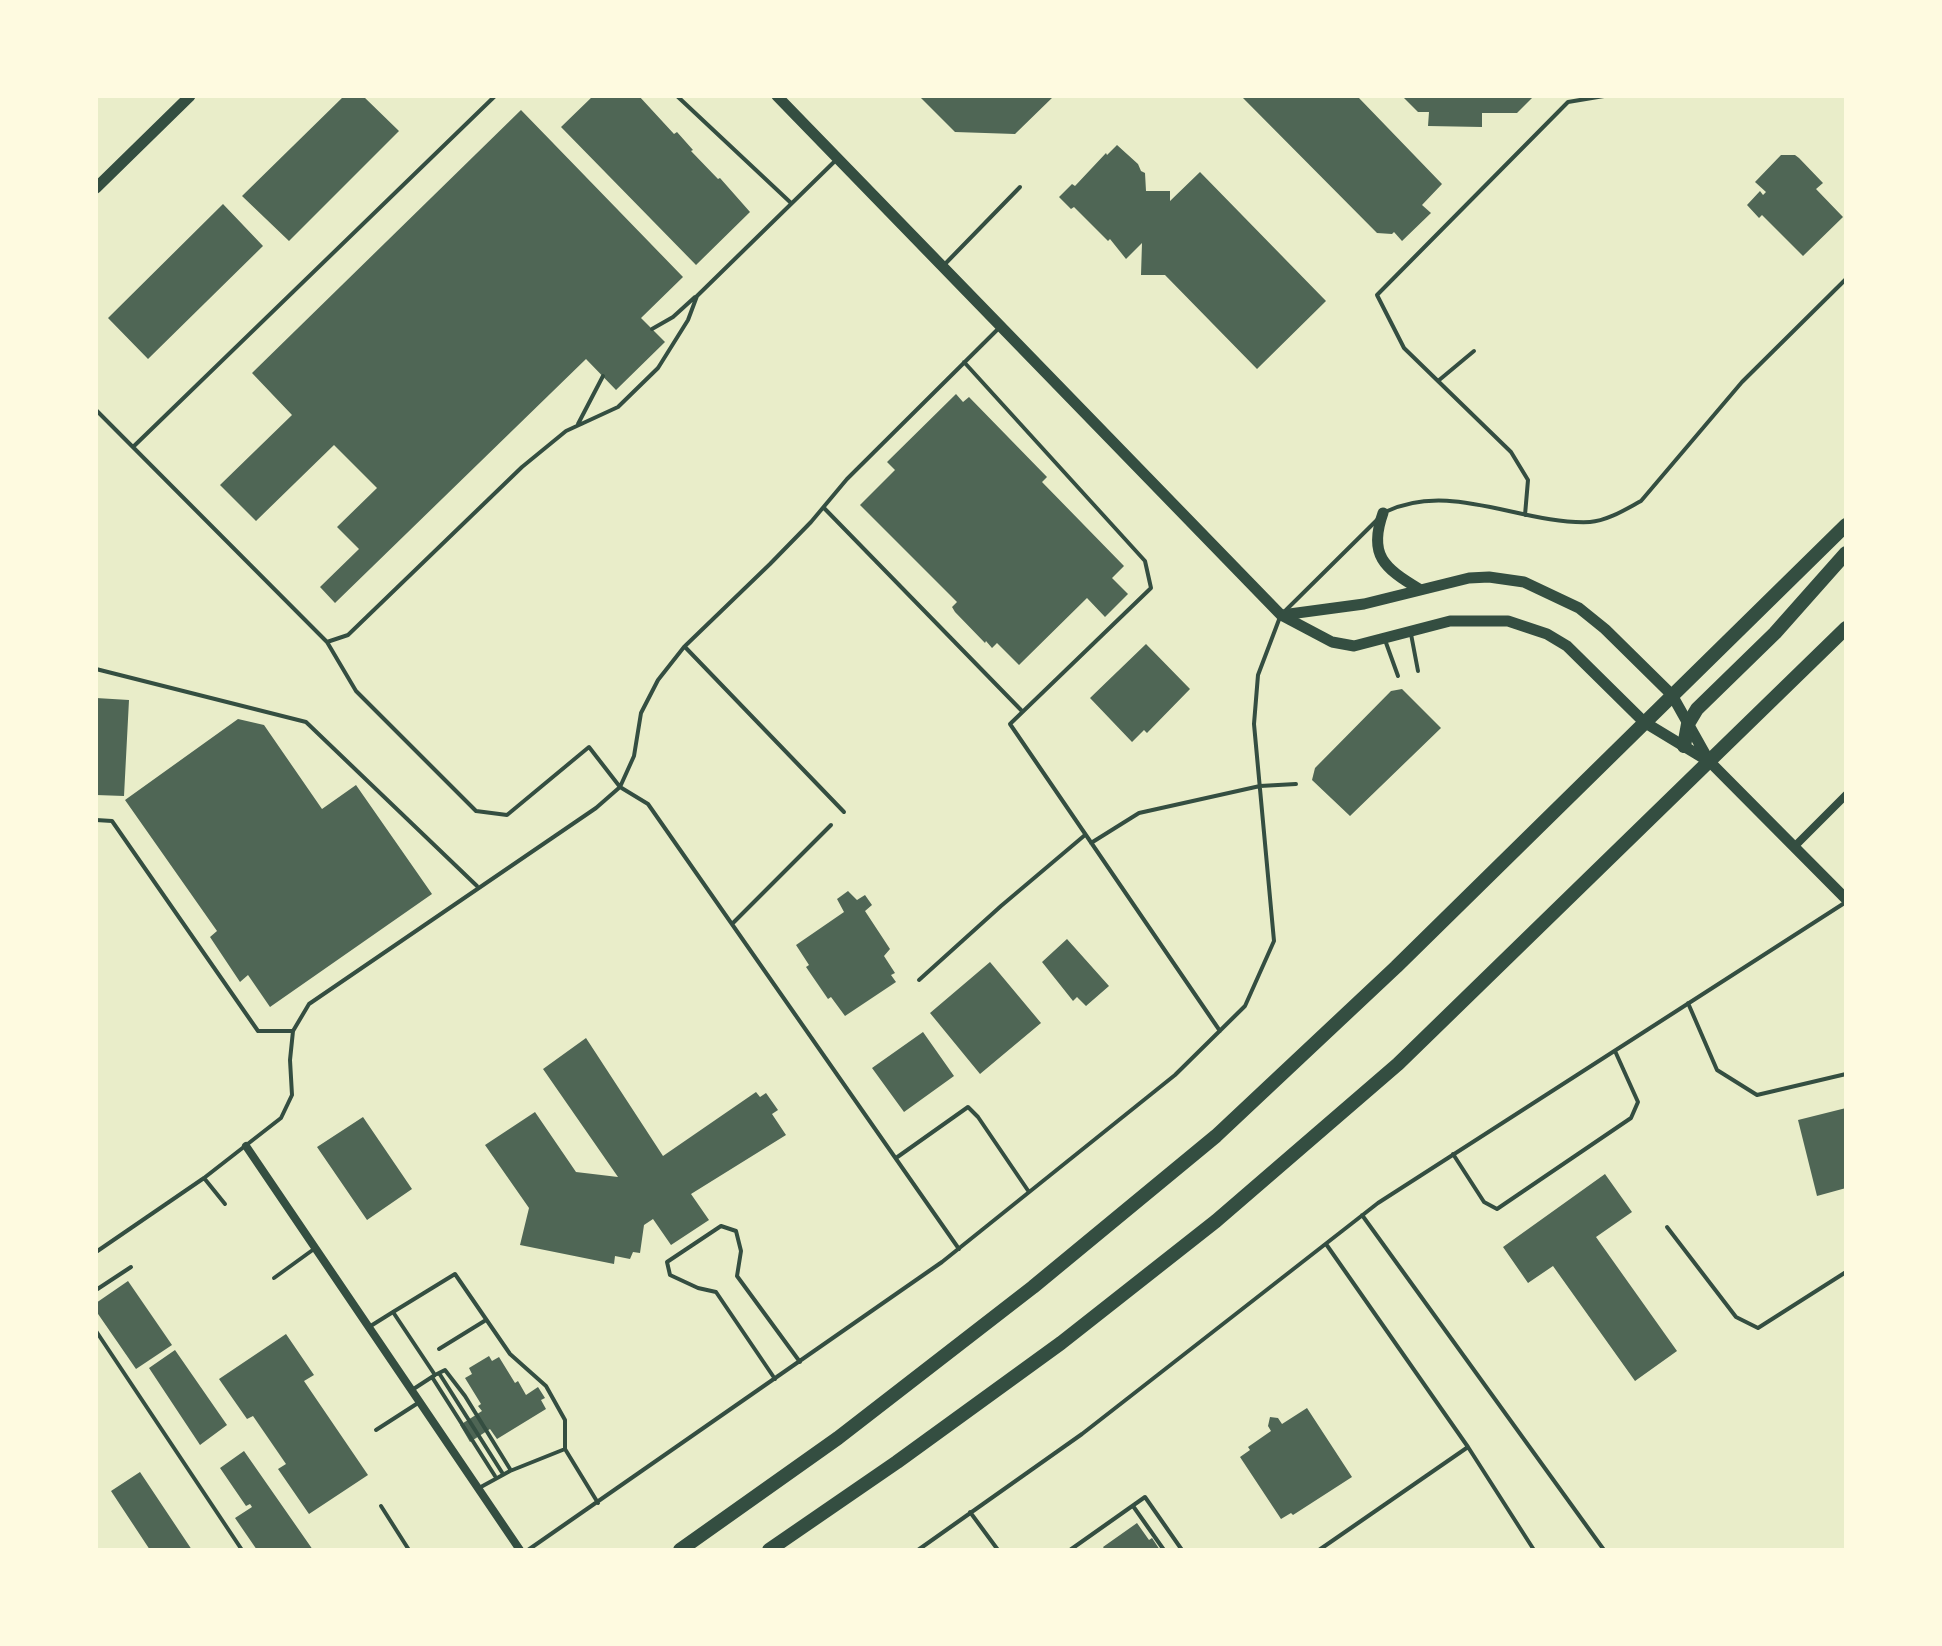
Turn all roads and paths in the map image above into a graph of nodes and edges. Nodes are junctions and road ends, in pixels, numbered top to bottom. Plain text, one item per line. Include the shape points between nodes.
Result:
1 (190, 96) edge
2 (495, 96) edge
3 (677, 96) edge
4 (777, 96) edge
5 (1604, 96) edge
6 (838, 158) junction
7 (1020, 187) dead end
8 (96, 188) edge
9 (790, 202) junction
10 (943, 266) junction
11 (1846, 279) edge
12 (697, 296) junction
13 (1001, 326) junction
14 (652, 329) dead end
15 (1474, 351) dead end
16 (963, 361) junction
17 (603, 376) dead end
18 (1438, 381) junction
19 (96, 410) edge
20 (577, 426) junction
21 (133, 447) junction
22 (824, 508) junction
23 (1383, 513) junction
24 (1525, 515) junction
25 (1846, 525) edge
26 (1846, 553) edge
27 (1419, 589) junction
28 (1281, 615) junction
29 (1846, 628) edge
30 (1410, 630) junction
31 (1384, 638) junction
32 (327, 642) junction
33 (684, 647) junction
34 (96, 669) edge
35 (1418, 671) dead end
36 (1398, 676) dead end
37 (1672, 695) junction
38 (1021, 710) junction
39 (1644, 722) junction
40 (1688, 724) junction
41 (1684, 746) junction
42 (1710, 762) junction
43 (1296, 784) dead end
44 (1260, 786) junction
45 (620, 787) junction
46 (1846, 795) edge
47 (844, 812) dead end
48 (96, 820) edge
49 (831, 825) dead end
50 (1085, 835) junction
51 (1091, 843) junction
52 (1794, 847) junction
53 (478, 886) junction
54 (1846, 901) edge
55 (732, 924) junction
56 (919, 980) dead end
57 (1688, 1003) junction
58 (293, 1031) junction
59 (1220, 1031) junction
60 (1615, 1051) junction
61 (1846, 1074) edge
62 (246, 1146) junction
63 (1453, 1154) junction
64 (896, 1158) junction
65 (204, 1178) junction
66 (1029, 1192) junction
67 (225, 1204) dead end
68 (1362, 1215) junction
69 (1667, 1227) dead end
70 (1326, 1244) junction
71 (316, 1248) junction
72 (959, 1249) junction
73 (96, 1252) edge
74 (131, 1267) dead end
75 (1846, 1272) edge
76 (274, 1278) dead end
77 (96, 1290) edge
78 (393, 1312) junction
79 (486, 1320) junction
80 (369, 1327) junction
81 (96, 1331) edge
82 (439, 1349) dead end
83 (800, 1362) junction
84 (435, 1375) junction
85 (775, 1379) junction
86 (412, 1390) junction
87 (420, 1402) junction
88 (376, 1430) dead end
89 (1468, 1447) junction
90 (565, 1449) junction
91 (511, 1470) junction
92 (503, 1474) junction
93 (496, 1477) junction
94 (477, 1489) junction
95 (598, 1503) junction
96 (381, 1506) dead end
97 (1133, 1506) junction
98 (970, 1512) junction
99 (242, 1550) edge
100 (409, 1550) edge
101 (520, 1550) edge
102 (528, 1550) edge
103 (680, 1550) edge
104 (769, 1550) edge
105 (918, 1550) edge
106 (998, 1550) edge
107 (1070, 1550) edge
108 (1164, 1550) edge
109 (1182, 1550) edge
110 (1319, 1550) edge
111 (1534, 1550) edge
112 (1604, 1550) edge

1 - 8 street
2 - 21 lane
3 - 9 lane
4 - 6 street
5 - 18 lane via 1568,102 1377,295 1404,348
6 - 9 lane
6 - 10 street
7 - 10 lane
9 - 12 lane
10 - 13 street
11 - 24 lane via 1742,382 1641,501 1593,522
12 - 14 lane
12 - 20 lane via 658,368 618,407
13 - 16 lane
13 - 28 street
15 - 18 lane
16 - 22 lane
16 - 38 lane via 1145,561 1151,588
17 - 20 lane
18 - 24 lane via 1511,452 1528,480
19 - 21 lane
20 - 32 lane via 522,467 348,635
21 - 32 lane
22 - 33 lane
22 - 38 lane
23 - 24 lane via 1405,503 1436,499
23 - 27 street via 1376,534 1380,556
23 - 28 lane
25 - 37 main road
26 - 40 main road
27 - 28 street via 1364,604
27 - 37 street via 1469,578 1524,582 1579,608
28 - 31 street via 1343,646
28 - 44 lane via 1258,675 1254,724
29 - 42 main road
30 - 31 street
30 - 35 lane
30 - 39 street via 1471,620 1529,627 1567,646
31 - 36 lane
32 - 45 lane via 356,691 476,811 507,815 589,747
33 - 45 lane via 641,713 634,756
33 - 47 lane
34 - 53 lane via 306,722
37 - 39 main road
37 - 40 street
38 - 50 lane via 1010,724
39 - 41 street
39 - 103 main road via 1216,1136 838,1438
40 - 41 main road
40 - 42 street
41 - 42 street
42 - 52 street
42 - 104 main road via 1398,1064 1216,1221 1061,1343
43 - 44 lane
44 - 51 lane via 1139,813
44 - 59 lane via 1274,941 1245,1006
45 - 53 lane
45 - 55 lane via 648,804
46 - 52 street
48 - 58 lane via 112,821 258,1031
49 - 55 lane
50 - 51 lane
50 - 56 lane
51 - 59 lane
52 - 54 street
53 - 58 lane via 309,1004
54 - 57 lane
55 - 64 lane
57 - 60 lane
57 - 61 lane via 1717,1070 1757,1095
58 - 62 lane via 292,1095 281,1118
59 - 66 lane via 1175,1075
60 - 63 lane
60 - 63 lane via 1638,1102 1631,1118 1497,1209 1484,1202
62 - 65 lane
62 - 71 street
63 - 68 lane
64 - 66 lane via 968,1107
64 - 72 lane
65 - 67 lane
65 - 73 lane
66 - 72 lane
68 - 70 lane
68 - 112 lane
69 - 75 lane via 1736,1317 1758,1328
70 - 89 lane
70 - 98 lane via 1082,1434
71 - 76 lane
71 - 80 street
72 - 83 lane
74 - 77 lane
78 - 79 lane via 455,1274
78 - 80 lane
78 - 84 lane
79 - 82 lane
79 - 90 lane via 510,1354 546,1386 565,1420
80 - 86 street
81 - 99 lane
83 - 85 lane
83 - 85 lane via 737,1276 741,1251 736,1231 721,1226 667,1262 670,1275 716,1292
84 - 86 lane
84 - 91 lane via 445,1370
84 - 92 lane
84 - 93 lane
85 - 95 lane
86 - 87 street
87 - 88 lane
87 - 94 street
89 - 110 lane
89 - 111 lane
90 - 91 lane
90 - 95 lane
91 - 92 lane
92 - 93 lane
93 - 94 lane
94 - 101 street
95 - 102 lane
96 - 100 lane
97 - 107 lane
97 - 108 lane
97 - 109 lane via 1145,1497
98 - 105 lane
98 - 106 lane

